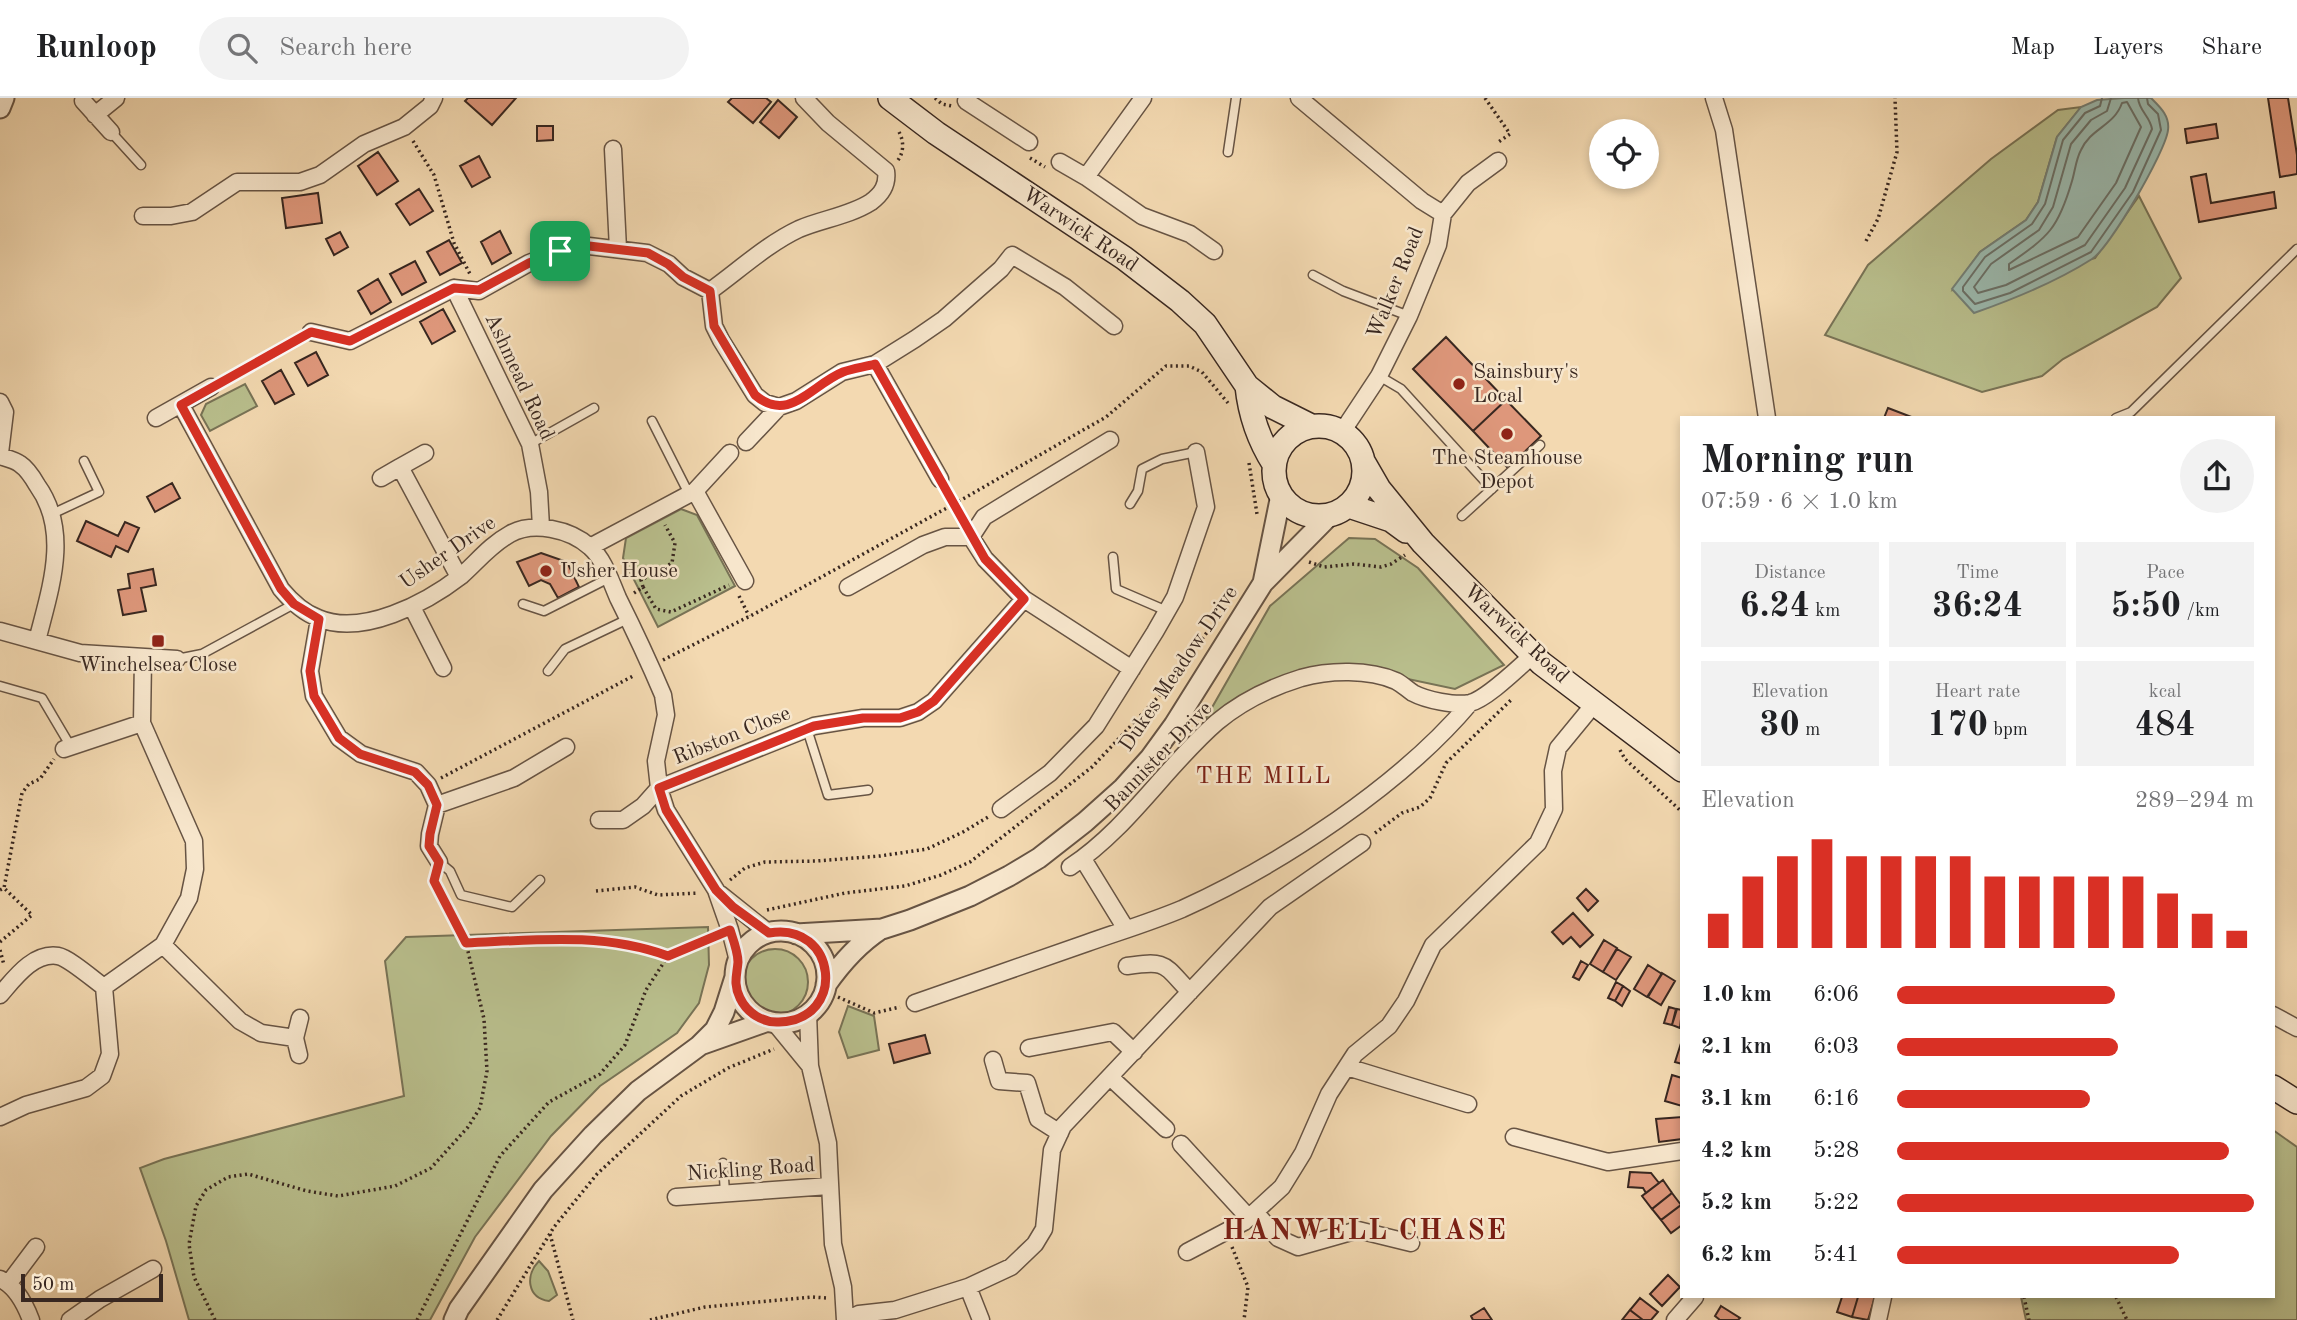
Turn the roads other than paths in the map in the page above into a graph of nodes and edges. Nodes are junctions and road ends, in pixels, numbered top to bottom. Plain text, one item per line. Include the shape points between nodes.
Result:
1 (5, 98) edge
2 (116, 98) edge
3 (434, 98) edge
4 (804, 98) edge
5 (890, 98) edge
6 (1143, 98) edge
7 (1236, 98) edge
8 (1299, 98) edge
9 (1713, 98) edge
10 (964, 99) edge
11 (83, 101) dead end
12 (0, 108) edge
13 (95, 115) junction
14 (111, 132) joint
15 (1029, 142) road end
16 (613, 149) dead end
17 (1227, 152) dead end
18 (1497, 161) road end
19 (1060, 162) road end
20 (141, 165) dead end
21 (1086, 177) junction
22 (1443, 215) junction
23 (143, 216) dead end
24 (618, 249) junction
25 (2297, 249) edge
26 (1214, 251) dead end
27 (1313, 275) dead end
28 (454, 288) junction
29 (710, 291) junction
30 (1409, 316) junction
31 (1114, 326) dead end
32 (311, 332) road end
33 (875, 364) junction
34 (1379, 376) junction
35 (1247, 386) junction
36 (211, 387) road end
37 (0, 402) edge
38 (181, 405) junction
39 (779, 407) junction
40 (594, 408) dead end
41 (1767, 416) edge
42 (2121, 416) edge
43 (156, 418) dead end
44 (652, 421) dead end
45 (1311, 426) junction
46 (1342, 432) junction
47 (1110, 440) dead end
48 (746, 442) dead end
49 (530, 443) junction
50 (1540, 445) dead end
51 (1196, 452) joint
52 (425, 453) dead end
53 (730, 453) dead end
54 (0, 454) edge
55 (84, 461) dead end
56 (1364, 463) junction
57 (1274, 464) junction
58 (400, 467) junction
59 (381, 478) dead end
60 (940, 479) road end
61 (1492, 488) junction
62 (692, 493) junction
63 (1281, 495) junction
64 (1130, 504) dead end
65 (1340, 510) junction
66 (52, 514) junction
67 (1462, 516) dead end
68 (541, 527) junction
69 (971, 537) junction
70 (1423, 543) junction
71 (590, 547) junction
72 (1113, 557) dead end
73 (459, 577) junction
74 (609, 578) junction
75 (745, 581) dead end
76 (1263, 583) junction
77 (848, 587) dead end
78 (1024, 599) junction
79 (294, 604) junction
80 (523, 604) dead end
81 (412, 607) junction
82 (1167, 611) junction
83 (319, 619) junction
84 (628, 619) junction
85 (0, 631) edge
86 (37, 640) junction
87 (1533, 655) junction
88 (143, 658) junction
89 (177, 659) joint
90 (443, 668) dead end
91 (1132, 669) junction
92 (548, 671) dead end
93 (0, 686) edge
94 (1470, 703) junction
95 (1594, 703) junction
96 (142, 723) junction
97 (807, 729) junction
98 (566, 747) dead end
99 (67, 748) joint
100 (1680, 768) edge
101 (659, 788) junction
102 (868, 790) dead end
103 (437, 805) junction
104 (1001, 809) road end
105 (599, 820) dead end
106 (1362, 843) road end
107 (439, 862) joint
108 (540, 880) dead end
109 (716, 890) junction
110 (882, 929) junction
111 (1126, 929) junction
112 (769, 933) junction
113 (796, 934) junction
114 (163, 945) junction
115 (1127, 965) dead end
116 (736, 969) junction
117 (104, 987) junction
118 (832, 991) junction
119 (1190, 992) junction
120 (0, 995) edge
121 (915, 1003) road end
122 (808, 1014) junction
123 (2275, 1016) edge
124 (300, 1017) dead end
125 (771, 1022) junction
126 (2297, 1028) edge
127 (295, 1038) junction
128 (699, 1046) junction
129 (1030, 1048) dead end
130 (1134, 1052) junction
131 (299, 1055) dead end
132 (993, 1060) dead end
133 (810, 1066) junction
134 (1347, 1067) junction
135 (1110, 1077) junction
136 (2275, 1088) edge
137 (2297, 1102) edge
138 (1468, 1104) dead end
139 (0, 1117) edge
140 (1166, 1129) dead end
141 (1060, 1133) junction
142 (1514, 1137) dead end
143 (1181, 1144) dead end
144 (1680, 1151) edge
145 (723, 1163) dead end
146 (829, 1186) junction
147 (725, 1193) junction
148 (676, 1197) dead end
149 (1252, 1215) junction
150 (1412, 1243) dead end
151 (36, 1247) dead end
152 (1187, 1252) dead end
153 (153, 1269) dead end
154 (5, 1281) edge
155 (968, 1287) junction
156 (1694, 1298) edge
157 (1883, 1298) edge
158 (31, 1320) edge
159 (70, 1320) edge
160 (454, 1320) edge
161 (846, 1320) edge
162 (981, 1320) edge
163 (1675, 1320) edge
164 (1878, 1320) edge

1 - 12 street
2 - 13 street
3 - 23 street via 404,127 364,144 320,175 300,182 237,182 192,212
4 - 29 street via 886,171 883,191 851,212 799,229
5 - 35 main road, Warwick Road via 1180,301 1205,324
6 - 21 street
7 - 17 lane
8 - 22 street
9 - 41 street via 1724,130
10 - 15 street
11 - 13 street
13 - 14 street
14 - 20 lane
16 - 24 street
18 - 22 street, Walker Road via 1468,183
19 - 21 street
21 - 26 street via 1142,216 1190,234
22 - 30 street, Walker Road via 1438,245
24 - 28 street, Ashmead Road via 589,246 560,251 479,290
24 - 29 street, Ashmead Road via 648,253
25 - 42 lane via 2131,412
27 - 30 lane
28 - 32 street via 350,341
28 - 49 street, Ashmead Road
29 - 39 street via 714,326 721,340 755,395
30 - 34 street, Walker Road
31 - 33 street via 1065,287 1012,255 944,319
33 - 39 street via 842,372
33 - 60 street
34 - 46 street, Walker Road
34 - 61 lane via 1401,389
35 - 45 main road, Warwick Road via 1273,407
35 - 57 main road, Warwick Road via 1249,410
36 - 38 street
37 - 54 street via 5,412
38 - 43 street
38 - 79 street, Usher Drive via 281,589
39 - 48 street
40 - 49 lane
44 - 62 lane
45 - 46 main road
45 - 57 main road via 1286,439
46 - 56 main road via 1353,440
47 - 69 street via 984,517
49 - 68 street, Ashmead Road
50 - 61 lane
51 - 64 lane via 1162,459 1142,469
51 - 82 street via 1206,507
52 - 58 street
53 - 62 street
54 - 66 street via 20,464
55 - 66 lane via 99,492
56 - 65 main road via 1360,491
56 - 70 main road, Warwick Road
57 - 63 main road
58 - 59 street
58 - 73 street
61 - 67 lane
62 - 71 street
62 - 75 street
63 - 65 main road via 1303,513 1317,516
63 - 76 street, Dukes Meadow Drive
65 - 70 main road, Warwick Road via 1391,520
65 - 76 street, Dukes Meadow Drive
66 - 86 street via 56,548 52,582
68 - 71 street
68 - 73 street, Usher Drive via 512,533
69 - 77 street via 944,537 923,545
69 - 78 street via 985,559
70 - 87 main road, Warwick Road
71 - 74 street
72 - 82 lane via 1116,589
73 - 81 street, Usher Drive
74 - 80 lane via 544,611
74 - 84 street
76 - 110 street, Dukes Meadow Drive via 1174,725 1150,758 1095,814 1009,876
78 - 91 street
78 - 97 street, Ribston Close via 934,701 918,712
79 - 83 street, Usher Drive
79 - 89 lane via 202,654
81 - 83 street, Usher Drive via 349,624
81 - 90 street
82 - 91 street
83 - 103 street via 310,671 314,696 324,715 339,738 360,754 415,772 428,785
84 - 92 lane via 565,649
84 - 101 street via 663,695 666,715 656,761
85 - 86 street
86 - 88 street via 80,653
87 - 94 street
87 - 95 main road, Warwick Road
88 - 89 street
88 - 96 street
91 - 104 street via 1096,726 1050,773
93 - 99 lane via 42,698
94 - 111 street via 1447,730 1395,775 1313,836 1223,889
94 - 111 street, Bannister Drive via 1438,702 1396,681 1366,673 1303,677 1248,701 1218,721 1120,827 1077,863
95 - 100 main road, Warwick Road
95 - 134 street via 1558,748 1554,809 1538,843 1433,945 1389,1026 1355,1054
96 - 99 street
96 - 114 street via 194,841 189,898
97 - 101 street, Ribston Close
97 - 102 lane via 828,795
98 - 103 street via 513,778
101 - 105 street via 623,820
101 - 109 street via 666,810
103 - 107 street via 429,846
106 - 119 street via 1270,907
107 - 108 lane via 450,871 461,895 512,907
109 - 112 street
109 - 116 street via 730,930
110 - 113 street, Dukes Meadow Drive
110 - 118 street, Dukes Meadow Drive via 843,961
111 - 121 street
112 - 113 street
112 - 116 street via 745,948
113 - 118 street via 820,954
114 - 117 street
114 - 127 street via 240,1021 261,1033
115 - 119 street via 1162,964
116 - 125 street via 736,990 742,1002
116 - 128 street via 715,1030
117 - 120 street via 59,956 45,957 23,968
117 - 139 street via 110,1054 102,1076 86,1088
118 - 122 street
119 - 130 street
122 - 125 street via 791,1022
122 - 133 street, Nickling Road
123 - 126 street
124 - 127 street
125 - 128 street
125 - 133 street, Nickling Road
127 - 131 street
128 - 160 street via 638,1091 543,1190
129 - 130 street via 1113,1032
130 - 135 street
132 - 141 street via 999,1081 1027,1083 1038,1119
133 - 146 street, Nickling Road via 828,1143
134 - 138 street
134 - 149 street via 1282,1187
135 - 140 street
135 - 141 street
136 - 137 main road
141 - 155 street via 1052,1150 1044,1229 1011,1267
142 - 144 street via 1608,1162
143 - 149 street
145 - 147 lane
146 - 147 street, Nickling Road
146 - 161 street, Nickling Road
147 - 148 street, Nickling Road
149 - 150 street via 1278,1238 1298,1247 1358,1230
149 - 152 street
151 - 154 street
153 - 159 street
154 - 158 street via 26,1305
155 - 161 street
155 - 162 street
156 - 163 street
157 - 164 street

